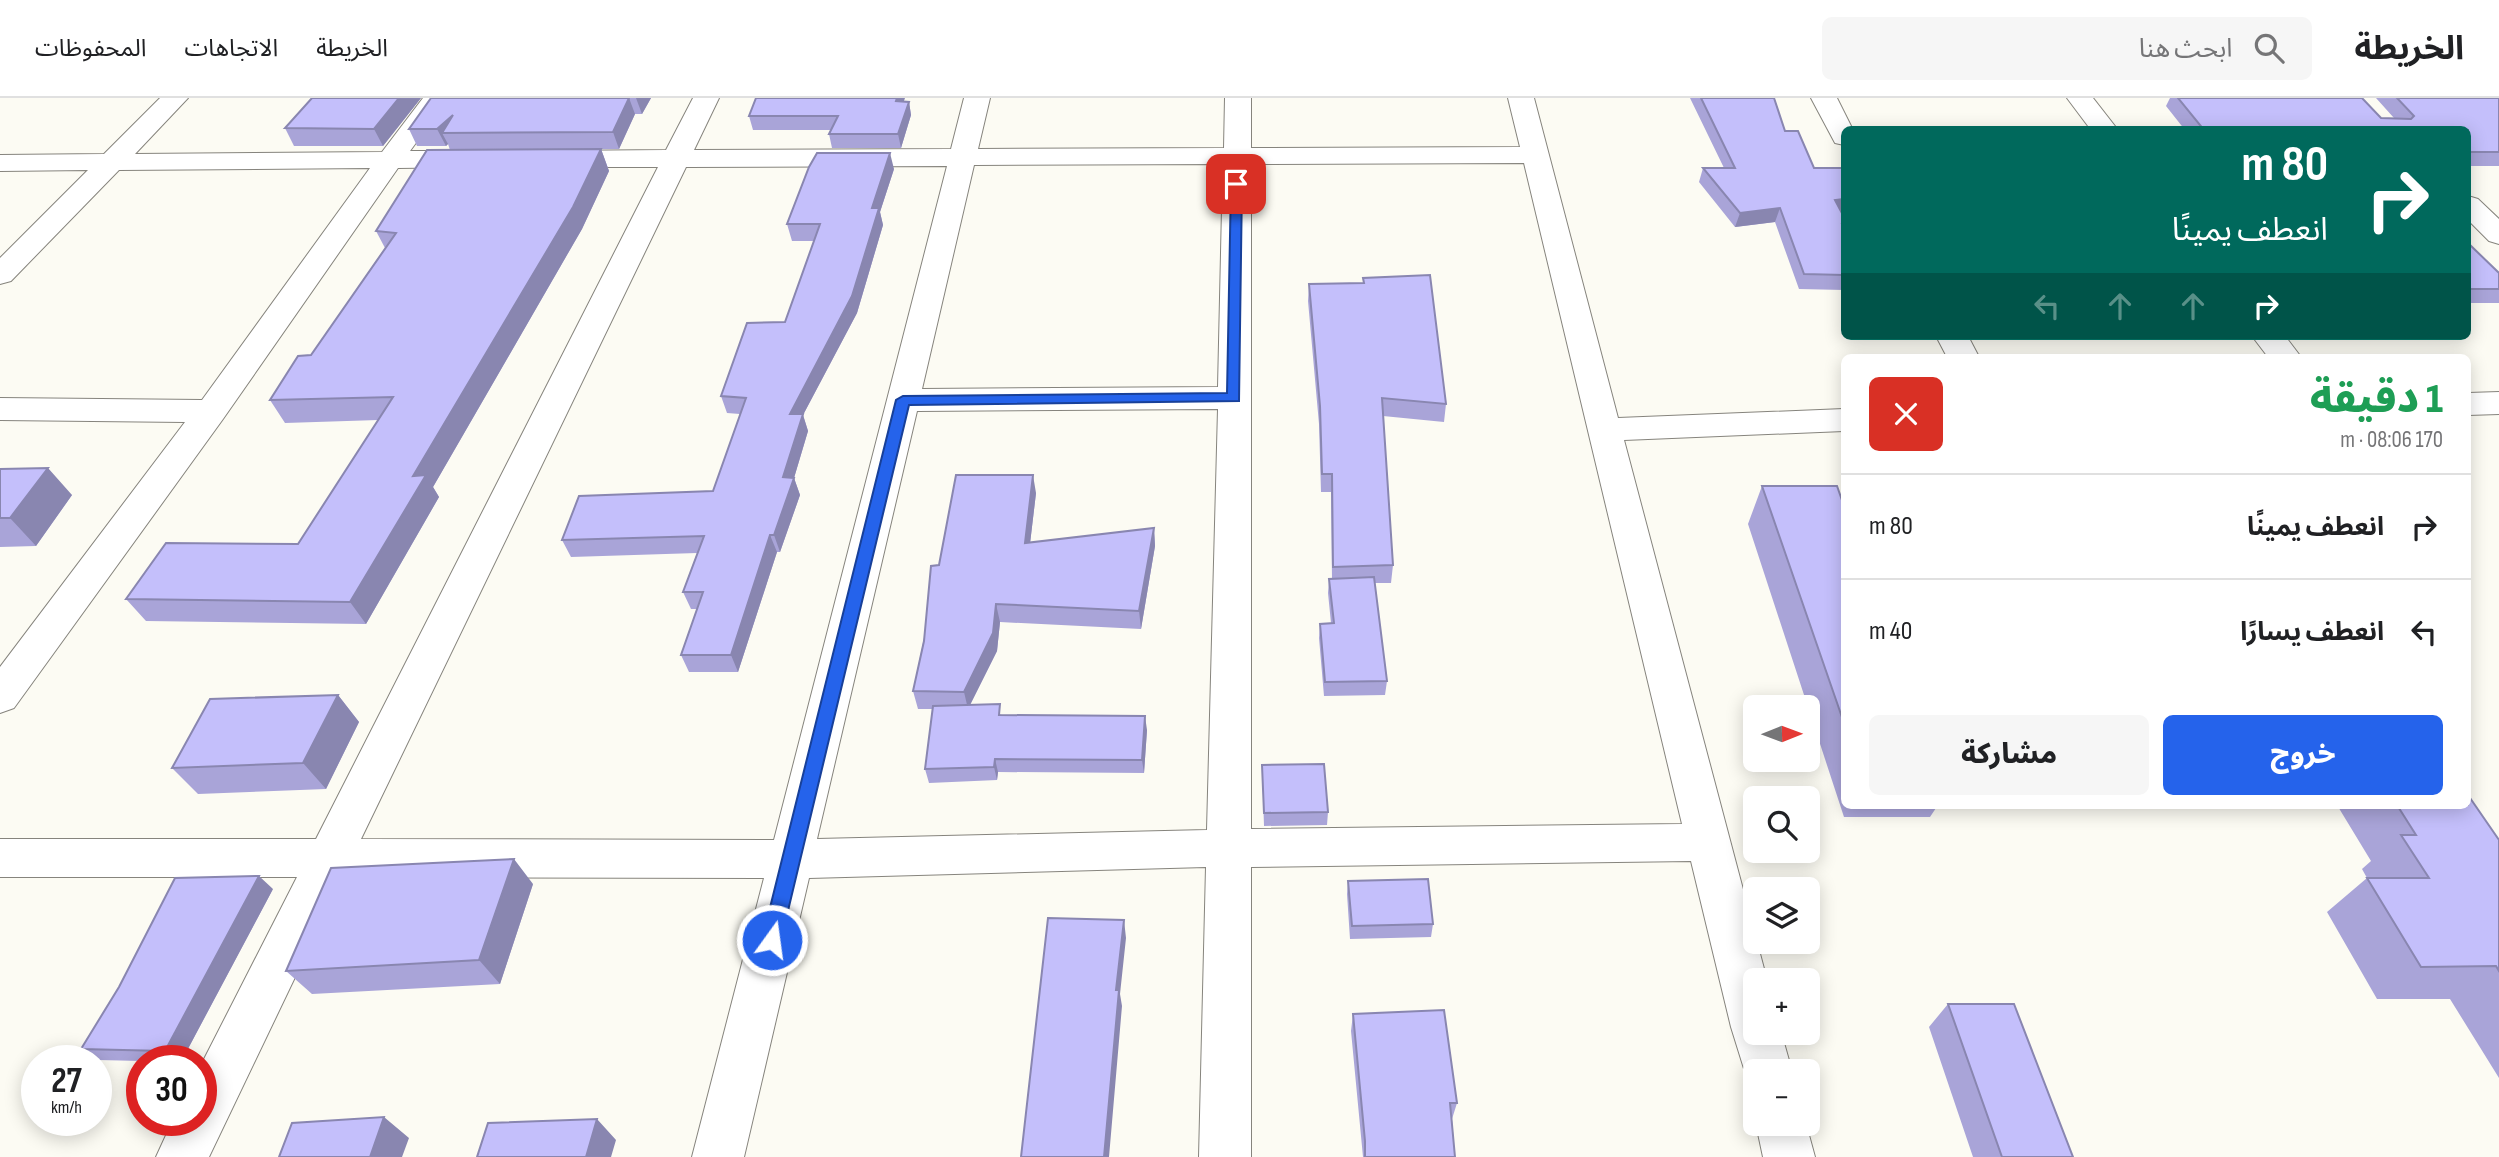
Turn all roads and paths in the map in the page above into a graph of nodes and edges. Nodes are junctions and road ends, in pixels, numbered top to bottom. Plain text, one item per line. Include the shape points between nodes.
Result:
1 (175, 98) edge
2 (436, 98) edge
3 (706, 98) edge
4 (977, 98) edge
5 (1238, 98) edge
6 (1521, 98) edge
7 (1824, 98) edge
8 (2080, 98) edge
9 (2102, 126) edge
10 (1841, 131) edge
11 (1536, 155) junction
12 (963, 156) junction
13 (1237, 158) junction
14 (390, 159) junction
15 (499, 159) edge
16 (526, 159) edge
17 (676, 159) junction
18 (112, 161) junction
19 (0, 163) edge
20 (2471, 208) edge
21 (2499, 235) edge
22 (0, 275) edge
23 (2272, 340) edge
24 (2283, 354) edge
25 (1234, 398) junction
26 (903, 400) junction
27 (2499, 403) edge
28 (2471, 404) edge
29 (0, 409) edge
30 (211, 411) junction
31 (1841, 420) edge
32 (1604, 430) junction
33 (0, 697) edge
34 (1707, 842) junction
35 (1228, 848) junction
36 (0, 858) edge
37 (330, 858) junction
38 (792, 859) junction
39 (1743, 981) edge
40 (217, 1087) edge
41 (192, 1136) edge
42 (1783, 1136) edge
43 (182, 1157) edge
44 (718, 1157) edge
45 (1225, 1157) edge
46 (1789, 1157) edge

1 - 18 street
2 - 14 street
3 - 17 street
4 - 12 street
5 - 13 street
6 - 11 street
7 - 10 street
8 - 9 street
11 - 13 street
11 - 32 street
12 - 13 street
12 - 17 street
12 - 26 street
13 - 25 street
14 - 15 street
14 - 18 street
14 - 30 street
16 - 17 street
17 - 37 street
18 - 19 street
18 - 22 street
20 - 21 street
23 - 24 street
25 - 26 street
25 - 35 street
26 - 38 street
27 - 28 street
29 - 30 street
30 - 33 street
31 - 32 street
32 - 34 street
34 - 35 street
34 - 39 street
35 - 38 street
35 - 45 street
36 - 37 street
37 - 38 street
37 - 40 street
38 - 44 street
41 - 43 street
42 - 46 street

